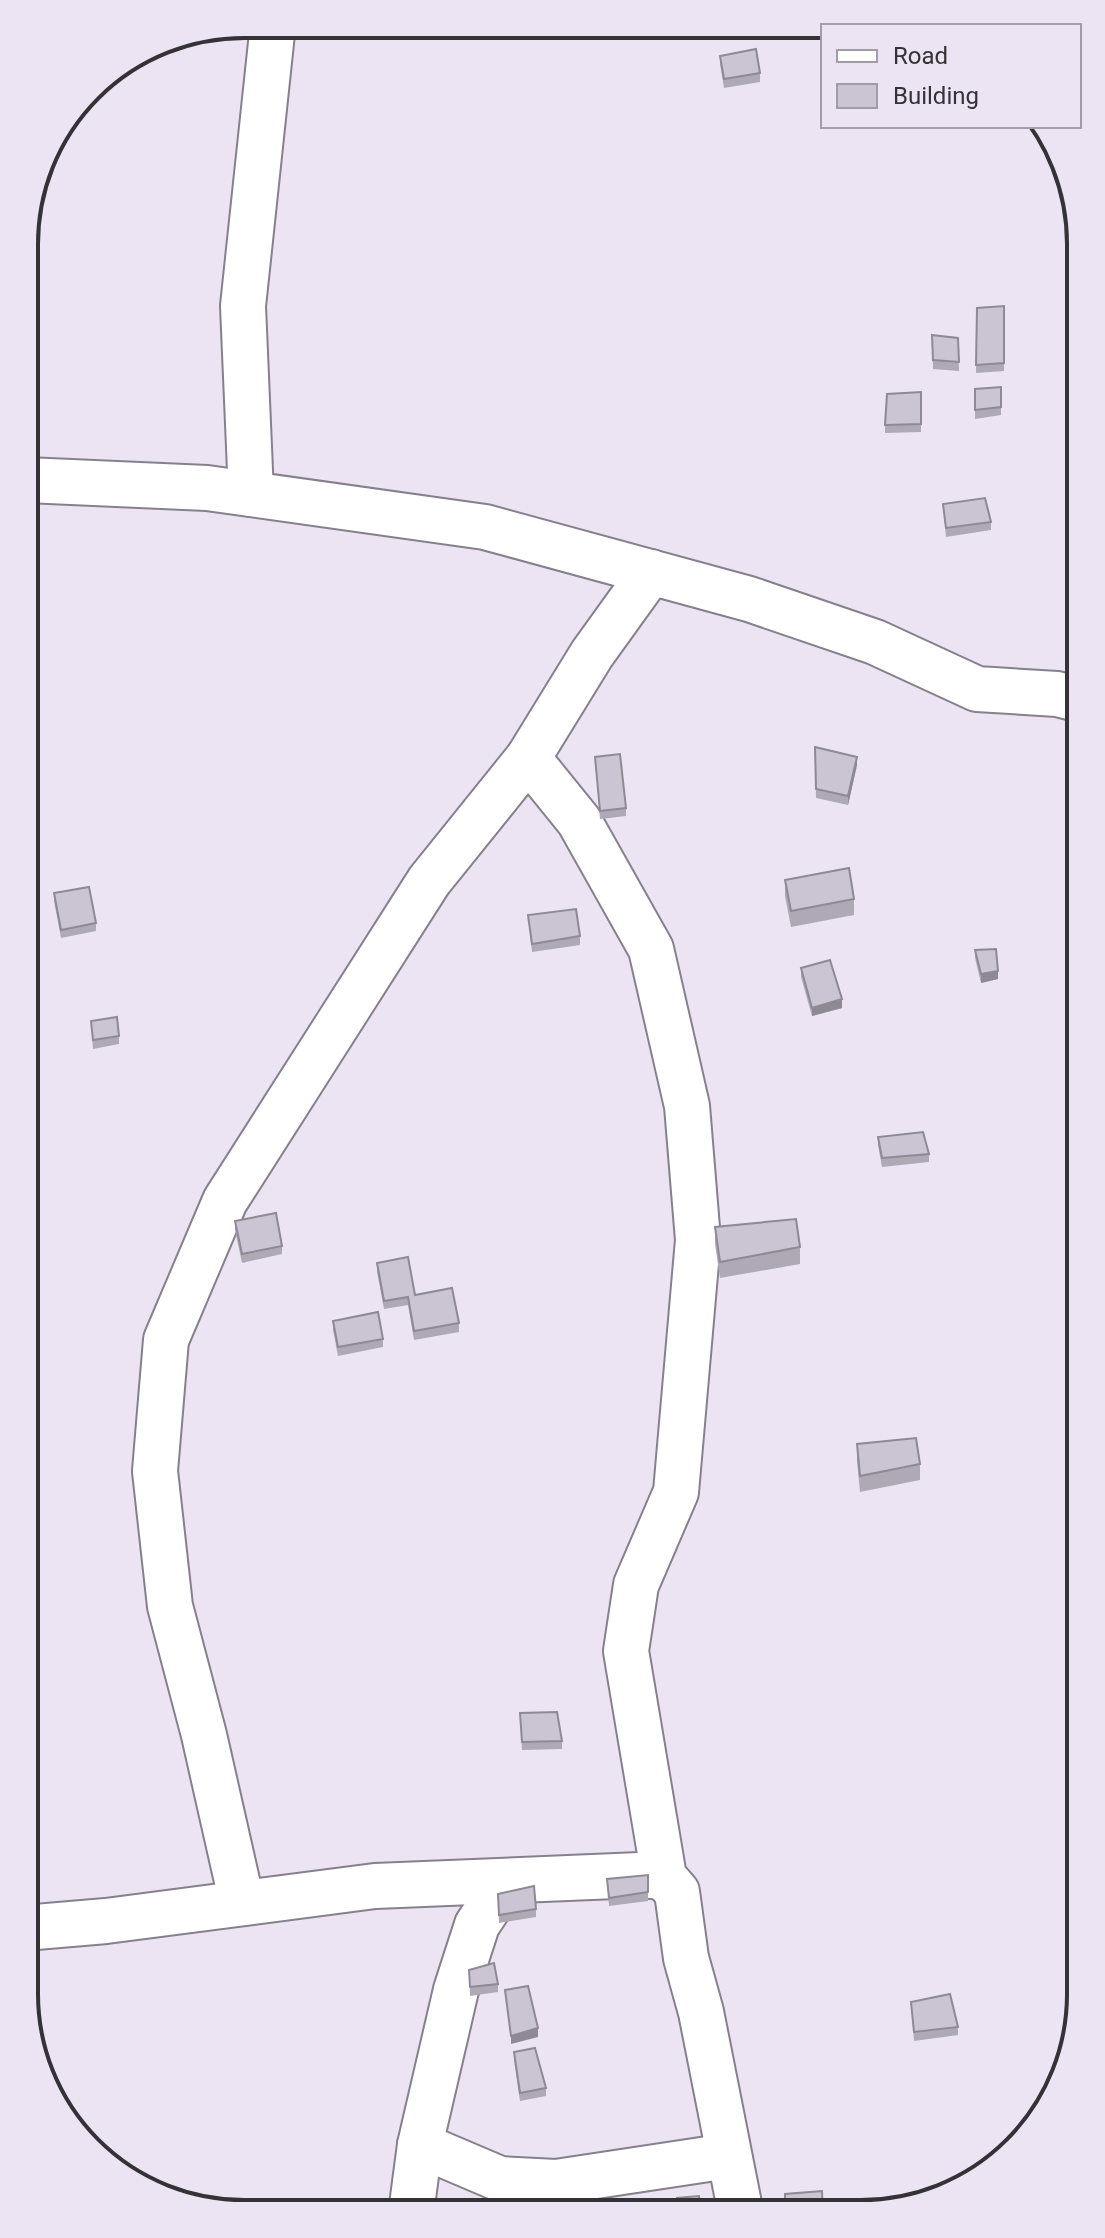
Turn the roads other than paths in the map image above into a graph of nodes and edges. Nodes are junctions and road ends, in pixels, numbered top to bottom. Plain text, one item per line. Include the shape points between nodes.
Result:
1 (272, 38) edge
2 (38, 481) edge
3 (251, 494) junction
4 (651, 572) junction
5 (1067, 696) edge
6 (528, 758) junction
7 (664, 1877) junction
8 (506, 1881) junction
9 (242, 1903) junction
10 (38, 1927) edge
11 (420, 2145) junction
12 (728, 2156) junction
13 (413, 2200) edge
14 (738, 2200) edge

1 - 3 street via 243,306
2 - 3 street
3 - 4 street via 485,527
4 - 5 street via 875,642 977,689
4 - 6 street
6 - 7 street via 579,821 651,949 687,1106 698,1240 676,1492 636,1585 626,1651
6 - 9 street via 429,881 225,1201 166,1340 155,1471 170,1606
7 - 8 street
7 - 12 street via 677,1892
8 - 9 street via 375,1886
8 - 11 street via 477,1925 448,2019
9 - 10 street
11 - 12 street via 500,2179 556,2182
11 - 13 street
12 - 14 street

